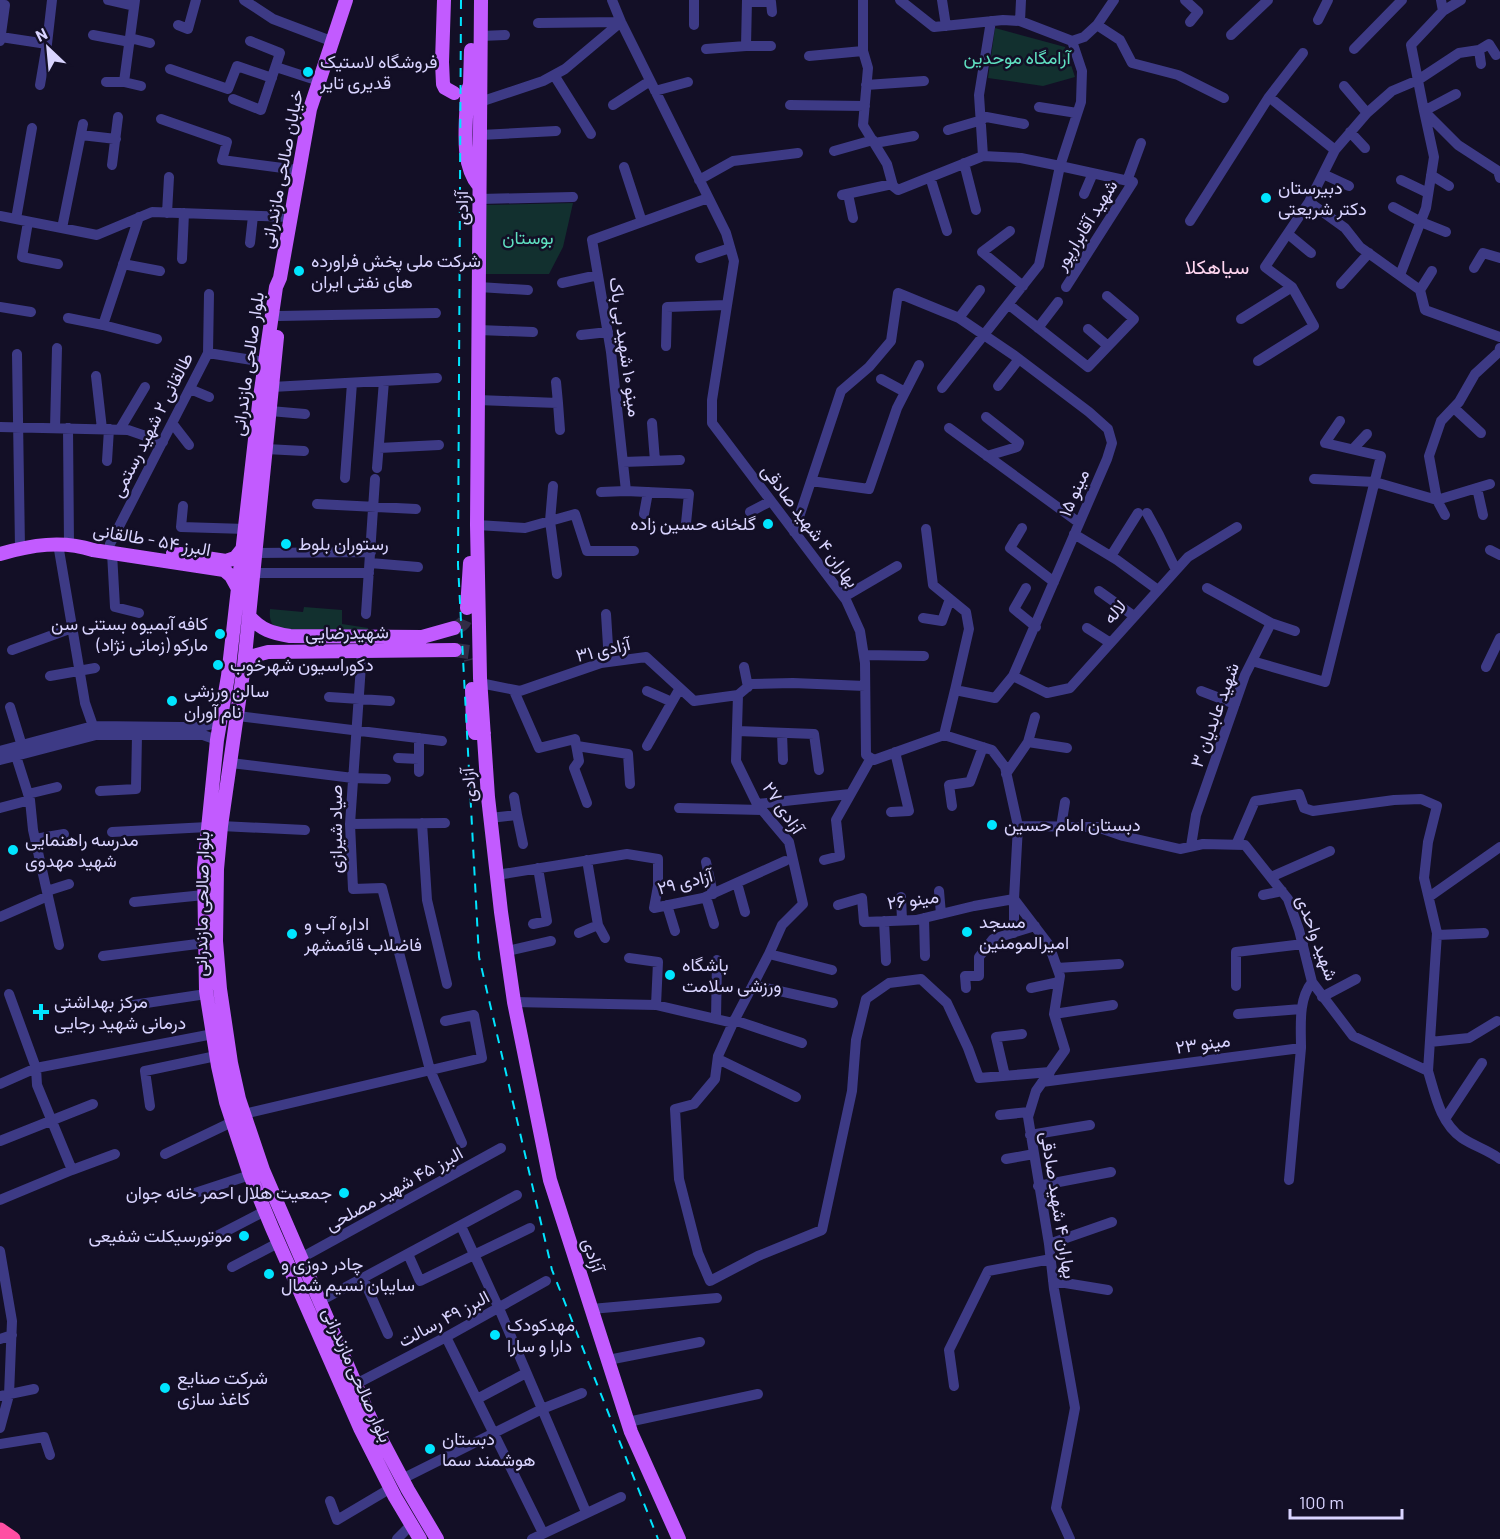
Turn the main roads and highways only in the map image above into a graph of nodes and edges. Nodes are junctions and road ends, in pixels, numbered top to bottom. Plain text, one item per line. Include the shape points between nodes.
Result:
1 (346, 0) edge
2 (444, 0) edge
3 (474, 0) edge
4 (481, 0) edge
5 (460, 92) junction
6 (480, 193) junction
7 (280, 278) junction
8 (478, 548) junction
9 (249, 551) junction
10 (0, 554) edge
11 (220, 565) junction
12 (237, 586) junction
13 (467, 608) tunnel mouth
14 (249, 616) junction
15 (454, 628) tunnel mouth
16 (270, 633) junction
17 (422, 644) junction
18 (455, 650) tunnel mouth
19 (268, 652) junction
20 (471, 660) dead end
21 (244, 666) junction
22 (484, 733) junction
23 (214, 827) junction
24 (238, 1118) junction
25 (286, 1222) junction
26 (272, 1228) junction
27 (303, 1261) junction
28 (290, 1269) junction
29 (396, 1484) junction
30 (0, 1530) edge
31 (13, 1539) edge
32 (420, 1539) edge
33 (437, 1539) edge
34 (679, 1539) edge

1 - 7 main road, خیابان صالحی مازندرانی via 310,109
2 - 5 main road via 442,75 445,88
3 - 5 main road via 471,80
4 - 6 main road, آزادی
5 - 6 main road via 468,162
6 - 8 main road, آزادی
7 - 9 main road, بلوار صالحی مازندرانی via 266,449
7 - 9 main road, بلوار صالحی مازندرانی via 265,362 246,529
8 - 13 main road via 470,562
8 - 22 main road, آزادی
9 - 11 main road, البرز ۵۴ - طالقانی
9 - 12 main road, بلوار صالحی مازندرانی
9 - 14 main road, بلوار صالحی مازندرانی via 254,573
10 - 11 main road, البرز ۵۴ - طالقانی via 20,548 69,545
11 - 12 main road, البرز ۵۴ - طالقانی
12 - 23 main road, بلوار صالحی مازندرانی via 217,740
14 - 16 main road
14 - 21 main road, بلوار صالحی مازندرانی
15 - 17 main road, شهیدرضایی
16 - 17 main road, شهیدرضایی
16 - 19 main road via 262,641
17 - 18 main road, شهیدرضایی
17 - 19 main road, شهیدرضایی via 362,651
19 - 21 main road, شهیدرضایی via 253,656
20 - 22 main road via 473,728 475,733
21 - 23 main road, بلوار صالحی مازندرانی via 231,763
22 - 34 main road, آزادی via 490,818 514,1002 550,1180 628,1422
23 - 24 main road, بلوار صالحی مازندرانی via 219,990
23 - 24 main road, بلوار صالحی مازندرانی via 204,868 206,994 216,1056
24 - 25 main road, بلوار صالحی مازندرانی
24 - 26 main road, بلوار صالحی مازندرانی via 250,1175
25 - 26 main road via 279,1229
25 - 27 main road, بلوار صالحی مازندرانی
26 - 28 main road, بلوار صالحی مازندرانی
27 - 28 main road
27 - 29 main road, بلوار صالحی مازندرانی
28 - 29 main road, بلوار صالحی مازندرانی via 360,1428
29 - 32 main road, بلوار صالحی مازندرانی
29 - 33 main road, بلوار صالحی مازندرانی
30 - 31 highway

